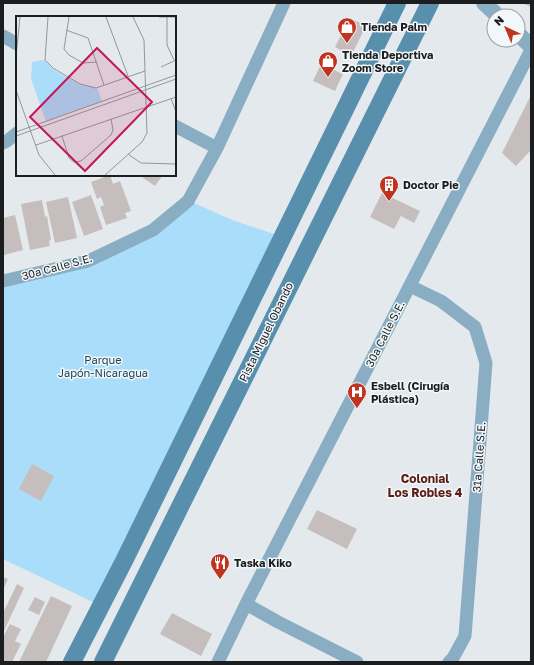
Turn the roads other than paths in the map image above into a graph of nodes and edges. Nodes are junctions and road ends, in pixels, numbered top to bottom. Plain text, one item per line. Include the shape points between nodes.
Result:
1 (284, 3) edge
2 (397, 3) edge
3 (430, 3) edge
4 (3, 36) edge
5 (16, 43) edge
6 (531, 50) edge
7 (176, 127) edge
8 (16, 134) edge
9 (3, 143) edge
10 (217, 148) junction
11 (3, 281) edge
12 (410, 286) junction
13 (246, 604) junction
14 (72, 662) edge
15 (103, 662) edge
16 (218, 662) edge
17 (357, 662) edge
18 (449, 662) edge

1 - 10 street, 30a Calle S.E.
2 - 14 main road
3 - 15 main road, Pista Miguel Obando
4 - 5 street
6 - 12 street, 30a Calle S.E.
7 - 10 street
8 - 9 street
10 - 11 street, 30a Calle S.E. via 188,201 153,230 88,261
12 - 13 street, 30a Calle S.E.
12 - 18 street, 31a Calle S.E. via 441,301 475,327 486,363 465,636
13 - 16 street, 30a Calle S.E.
13 - 17 street

